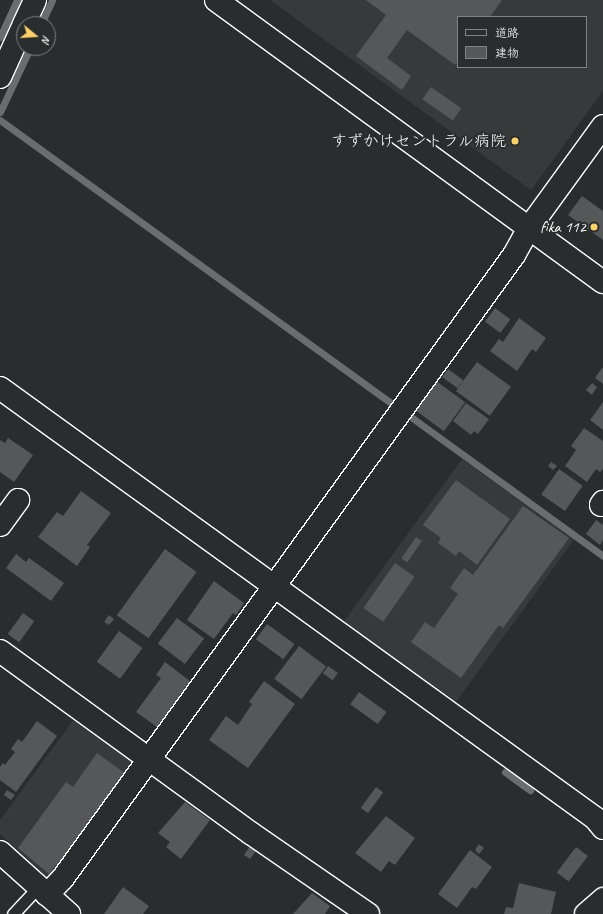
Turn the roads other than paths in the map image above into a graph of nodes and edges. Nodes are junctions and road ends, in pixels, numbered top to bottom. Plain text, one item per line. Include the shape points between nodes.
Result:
1 (35, 0) edge
2 (216, 0) edge
3 (28, 16) edge
4 (16, 41) edge
5 (0, 76) edge
6 (603, 126) edge
7 (529, 228) junction
8 (603, 282) edge
9 (0, 388) edge
10 (18, 500) dead end
11 (0, 525) edge
12 (274, 586) junction
13 (0, 651) edge
14 (149, 759) junction
15 (603, 828) edge
16 (0, 852) edge
17 (43, 891) junction
18 (603, 899) edge
19 (13, 914) edge
20 (69, 914) edge
21 (368, 914) edge
22 (586, 914) edge

1 - 3 street
2 - 7 street
4 - 5 street
6 - 7 street
7 - 8 street
7 - 12 street via 514,255
9 - 12 street
10 - 11 street
12 - 14 street
12 - 15 street via 595,818
13 - 14 street
14 - 17 street via 63,878
14 - 21 street
16 - 17 street
17 - 19 lane
17 - 20 street
18 - 22 street

